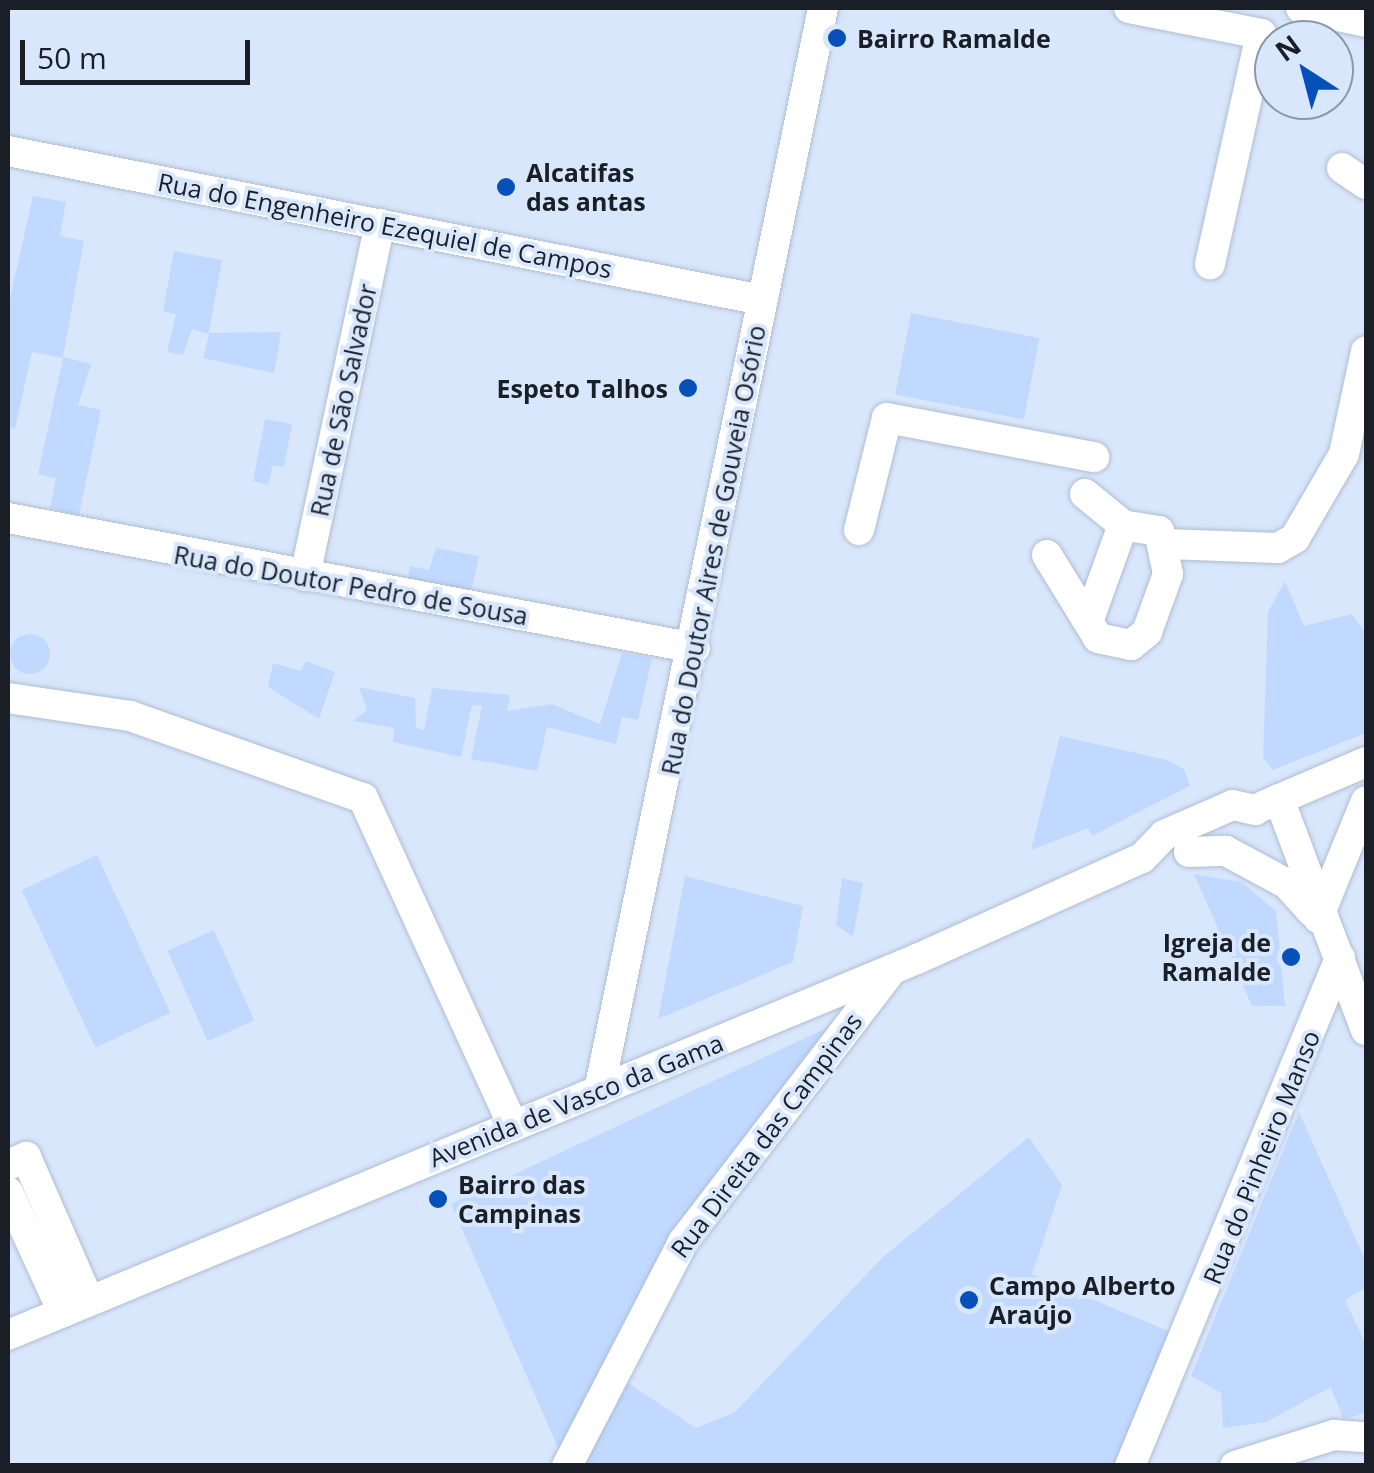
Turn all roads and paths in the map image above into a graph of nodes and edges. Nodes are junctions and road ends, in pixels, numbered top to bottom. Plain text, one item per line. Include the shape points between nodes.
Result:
1 (823, 8) edge
2 (1129, 8) edge
3 (1301, 8) edge
4 (1160, 11) edge
5 (1254, 21) edge
6 (1366, 22) edge
7 (1254, 66) edge
8 (8, 151) edge
9 (380, 224) junction
10 (1210, 264) dead end
11 (762, 300) junction
12 (1366, 350) edge
13 (1094, 457) dead end
14 (1086, 494) dead end
15 (8, 518) edge
16 (1124, 525) junction
17 (859, 530) dead end
18 (1166, 544) junction
19 (1048, 555) dead end
20 (305, 576) junction
21 (1090, 619) junction
22 (695, 648) junction
23 (8, 698) edge
24 (1366, 762) edge
25 (1366, 801) edge
26 (1267, 804) junction
27 (1189, 852) junction
28 (1142, 858) junction
29 (1318, 918) junction
30 (1340, 958) junction
31 (892, 970) junction
32 (1366, 1030) edge
33 (599, 1091) junction
34 (513, 1126) junction
35 (8, 1166) edge
36 (8, 1192) edge
37 (52, 1254) junction
38 (76, 1306) junction
39 (8, 1335) edge
40 (1366, 1437) edge
41 (567, 1466) edge
42 (1130, 1466) edge
43 (1236, 1466) edge

1 - 11 street, Rua do Doutor Aires de Gouveia Osório
2 - 4 street
3 - 6 street
4 - 5 street via 1196,22
7 - 10 street
8 - 9 street, Rua do Engenheiro Ezequiel de Campos
9 - 11 street, Rua do Engenheiro Ezequiel de Campos
9 - 20 street, Rua de São Salvador
11 - 22 street, Rua do Doutor Aires de Gouveia Osório
12 - 18 street via 1344,454 1294,538 1278,548
13 - 17 street via 886,418
14 - 16 street
15 - 20 street, Rua do Doutor Pedro de Sousa
16 - 18 street via 1153,525
16 - 21 street
18 - 21 street via 1168,574 1140,640 1105,644
19 - 21 street
20 - 22 street, Rua do Doutor Pedro de Sousa
22 - 33 street, Rua do Doutor Aires de Gouveia Osório
23 - 34 street via 119,712 362,798
24 - 26 street
25 - 29 street
26 - 27 street, Avenida de Vasco da Gama via 1244,828
26 - 28 street, Avenida de Vasco da Gama via 1234,805 1164,835
26 - 29 street
27 - 28 street, Avenida de Vasco da Gama
27 - 29 street via 1226,851 1286,884
28 - 31 street, Avenida de Vasco da Gama
29 - 30 street
30 - 32 street
30 - 42 street, Rua do Pinheiro Manso
31 - 33 street, Avenida de Vasco da Gama
31 - 41 street, Rua Direita das Campinas via 684,1242
33 - 34 street, Avenida de Vasco da Gama
34 - 38 street, Avenida de Vasco da Gama
35 - 37 street via 26,1158
36 - 37 street
37 - 38 street
38 - 39 street, Avenida de Vasco da Gama
40 - 43 street via 1334,1436

